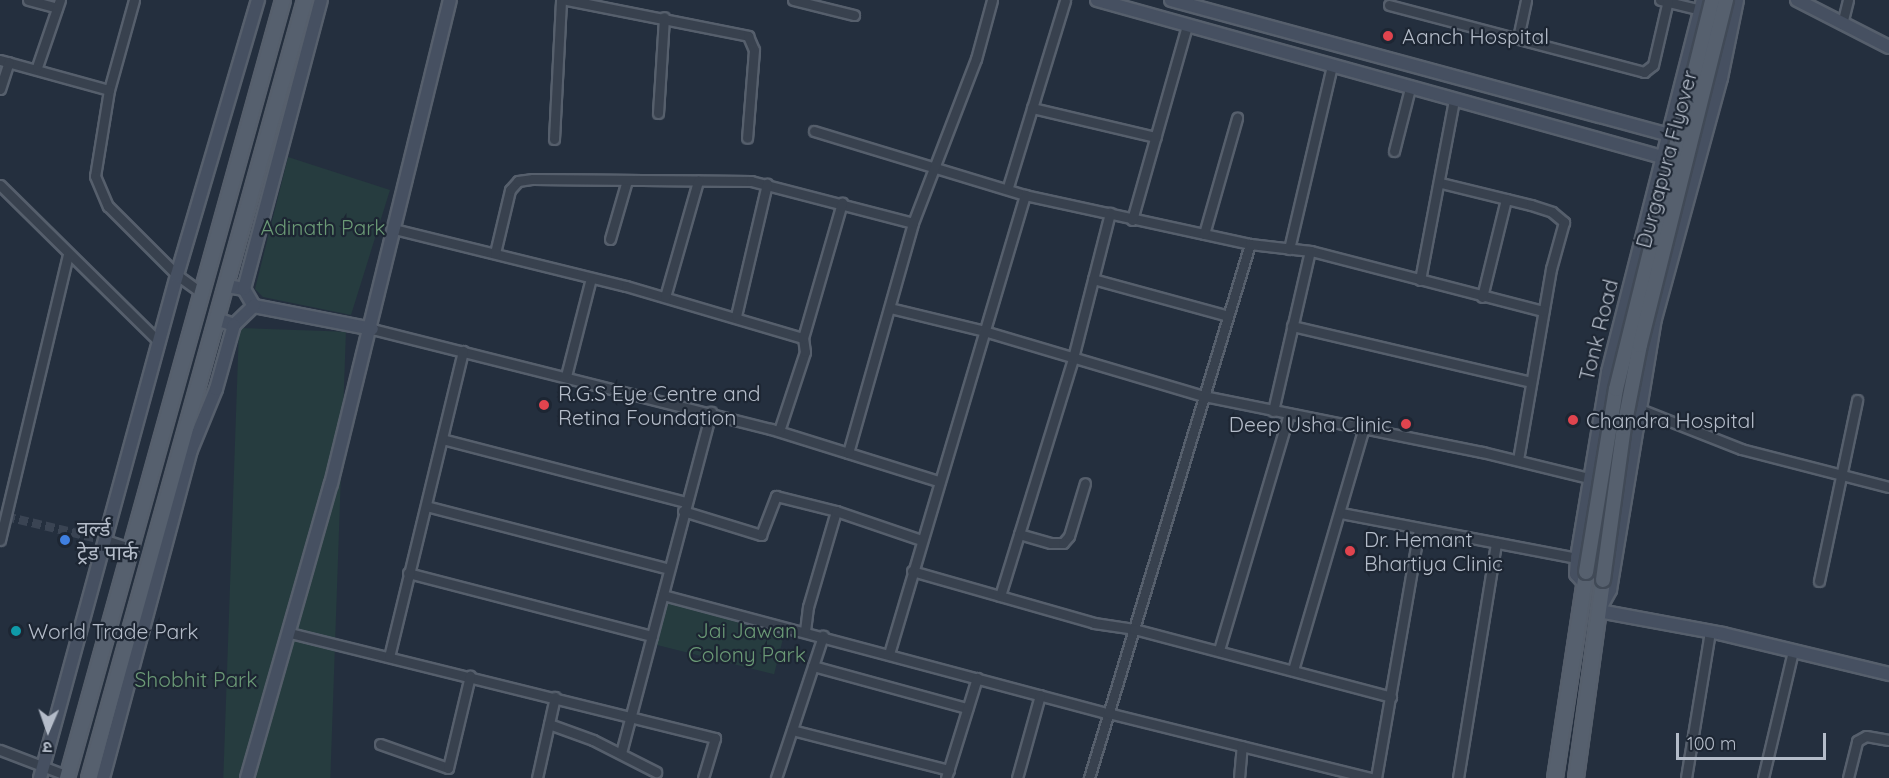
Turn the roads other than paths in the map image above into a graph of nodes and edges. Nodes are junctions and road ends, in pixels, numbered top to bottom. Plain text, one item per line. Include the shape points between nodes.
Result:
1 (28, 0) edge
2 (134, 0) edge
3 (258, 0) edge
4 (284, 0) edge
5 (304, 0) edge
6 (321, 0) edge
7 (450, 0) edge
8 (561, 0) edge
9 (567, 0) edge
10 (793, 0) edge
11 (992, 0) edge
12 (1065, 0) edge
13 (1097, 0) edge
14 (1171, 0) edge
15 (1526, 0) edge
16 (1712, 0) edge
17 (1726, 0) edge
18 (1737, 0) edge
19 (1797, 0) edge
20 (1848, 0) edge
21 (1665, 1) edge
22 (58, 4) edge
23 (1389, 5) dead end
24 (1702, 5) edge
25 (854, 15) dead end
26 (664, 17) junction
27 (1842, 24) junction
28 (1187, 25) junction
29 (1518, 38) junction
30 (1889, 47) edge
31 (5, 61) edge
32 (1332, 66) junction
33 (37, 67) junction
34 (1410, 88) junction
35 (0, 89) edge
36 (109, 90) junction
37 (1454, 100) junction
38 (1032, 108) junction
39 (658, 113) dead end
40 (1237, 118) dead end
41 (814, 131) dead end
42 (1670, 136) junction
43 (1156, 137) junction
44 (747, 138) dead end
45 (554, 139) dead end
46 (1701, 142) junction
47 (1394, 151) dead end
48 (1663, 159) junction
49 (934, 165) junction
50 (1696, 166) junction
51 (627, 180) junction
52 (698, 181) junction
53 (1441, 183) junction
54 (766, 184) junction
55 (1008, 187) junction
56 (1, 189) edge
57 (1025, 195) junction
58 (1506, 199) junction
59 (842, 203) junction
60 (1110, 213) junction
61 (1132, 220) junction
62 (913, 223) junction
63 (394, 229) junction
64 (1204, 234) junction
65 (610, 239) dead end
66 (1250, 244) junction
67 (1289, 249) junction
68 (1310, 251) junction
69 (495, 253) junction
70 (68, 255) junction
71 (177, 275) junction
72 (591, 278) junction
73 (1093, 279) junction
74 (1420, 280) junction
75 (228, 286) junction
76 (244, 289) junction
77 (200, 291) junction
78 (665, 297) junction
79 (1482, 297) junction
80 (254, 306) junction
81 (890, 308) junction
82 (1543, 311) junction
83 (736, 316) junction
84 (1228, 316) junction
85 (219, 320) junction
86 (1621, 322) junction
87 (234, 325) junction
88 (1292, 327) junction
89 (372, 329) junction
90 (1652, 330) junction
91 (984, 331) junction
92 (803, 338) junction
93 (159, 342) junction
94 (463, 351) junction
95 (1073, 358) junction
96 (566, 376) junction
97 (1531, 382) junction
98 (1204, 396) junction
99 (1857, 400) dead end
100 (199, 408) junction
101 (1637, 408) junction
102 (1273, 411) junction
103 (711, 412) junction
104 (1289, 414) junction
105 (1363, 430) junction
106 (779, 431) junction
107 (442, 439) junction
108 (848, 453) junction
109 (1518, 460) junction
110 (1840, 473) junction
111 (1589, 478) junction
112 (938, 481) junction
113 (1085, 483) dead end
114 (1889, 487) edge
115 (426, 506) junction
116 (684, 507) junction
117 (836, 511) junction
118 (1341, 513) junction
119 (3, 515) edge
120 (1419, 529) junction
121 (1019, 534) junction
122 (0, 540) edge
123 (105, 540) junction
124 (921, 540) junction
125 (1496, 544) junction
126 (132, 549) junction
127 (1576, 558) junction
128 (669, 569) junction
129 (912, 571) junction
130 (408, 573) junction
131 (1586, 578) junction
132 (1819, 580) dead end
133 (663, 595) junction
134 (1000, 596) junction
135 (1599, 611) junction
136 (1134, 629) junction
137 (804, 631) junction
138 (1710, 632) junction
139 (290, 633) junction
140 (652, 636) junction
141 (824, 636) junction
142 (1219, 650) junction
143 (1793, 651) junction
144 (889, 654) junction
145 (389, 657) junction
146 (813, 666) junction
147 (1293, 670) junction
148 (1889, 674) edge
149 (470, 676) junction
150 (977, 678) junction
151 (1040, 695) junction
152 (555, 697) junction
153 (1390, 697) junction
154 (967, 708) junction
155 (1108, 713) junction
156 (632, 715) junction
157 (549, 724) junction
158 (792, 730) junction
159 (1889, 740) edge
160 (380, 744) dead end
161 (1242, 746) junction
162 (0, 750) edge
163 (621, 753) junction
164 (656, 772) dead end
165 (41, 773) edge
166 (947, 774) edge
167 (67, 777) edge
168 (89, 778) edge
169 (103, 778) edge
170 (247, 778) edge
171 (537, 778) edge
172 (703, 778) edge
173 (776, 778) edge
174 (1017, 778) edge
175 (1089, 778) edge
176 (1239, 778) edge
177 (1371, 778) edge
178 (1376, 778) edge
179 (1458, 778) edge
180 (1555, 778) edge
181 (1576, 778) edge
182 (1686, 778) edge
183 (1763, 778) edge
184 (1848, 778) edge

1 - 22 street
2 - 36 street
3 - 71 street
4 - 77 main road
5 - 75 main road
6 - 76 street
7 - 63 street
8 - 45 street
9 - 26 street
10 - 25 street
11 - 49 street via 976,59
12 - 38 street
13 - 28 street
14 - 42 street
15 - 29 street
16 - 131 main road, Durgapura Flyover, bridge via 1616,389
17 - 135 main road, Durgapura Flyover, bridge via 1640,345 1624,427
18 - 46 street via 1721,78
19 - 27 street
20 - 27 street
21 - 24 street
21 - 29 street via 1648,72
22 - 33 street
23 - 29 street
24 - 42 street, Tonk Road
26 - 39 street
26 - 44 street via 748,36 754,50
27 - 30 street
28 - 32 street
28 - 43 street
31 - 33 street
31 - 35 street
32 - 34 street
32 - 67 street
33 - 36 street
34 - 37 street
34 - 47 street
36 - 71 street via 96,158 99,191 108,206
37 - 48 street
37 - 53 street
38 - 43 street
38 - 55 street
40 - 64 street
41 - 49 street
42 - 46 street
42 - 48 street, Tonk Road
43 - 61 street
46 - 50 street
48 - 50 street
48 - 86 street, Tonk Road
49 - 55 street
49 - 62 street
50 - 90 street
51 - 52 street
51 - 65 street
51 - 69 street via 518,181 510,190
52 - 54 street
52 - 78 street
53 - 58 street
53 - 74 street
54 - 59 street
54 - 83 street
55 - 57 street
56 - 70 street
57 - 60 street
57 - 91 street
58 - 79 street
58 - 82 street via 1552,212 1564,222
59 - 62 street
59 - 92 street
60 - 61 street
60 - 73 street
61 - 64 street
62 - 81 street
63 - 69 street
63 - 89 street
64 - 66 street
66 - 67 street
66 - 84 street
67 - 68 street
68 - 74 street
68 - 88 street
69 - 72 street
70 - 93 street
70 - 119 street
71 - 77 street
71 - 93 street
72 - 78 street
72 - 96 street
73 - 84 street
73 - 95 street
74 - 79 street
75 - 76 street
75 - 85 main road
76 - 80 street
77 - 126 main road
78 - 83 street
79 - 82 street
80 - 87 street
80 - 89 street
81 - 91 street
81 - 108 street
82 - 97 street
83 - 92 street
84 - 98 street
85 - 87 street
85 - 100 main road
86 - 90 street
86 - 111 street, Tonk Road
87 - 100 street via 216,389
88 - 97 street
88 - 102 street
89 - 94 street
89 - 139 street
90 - 101 street
91 - 95 street
91 - 112 street
92 - 106 street via 805,352
93 - 123 street
94 - 96 street
94 - 107 street
95 - 98 street
95 - 121 street
96 - 103 street
97 - 109 street
98 - 102 street
98 - 136 street
99 - 110 street
100 - 168 main road
100 - 169 street
101 - 110 street via 1741,449
101 - 135 street via 1610,590
102 - 104 street
103 - 106 street
103 - 116 street
104 - 105 street
104 - 142 street
105 - 109 street
105 - 118 street
106 - 108 street
107 - 115 street
107 - 116 street
108 - 112 street
109 - 111 street
110 - 114 street
110 - 132 street
111 - 127 street, Tonk Road
112 - 124 street
113 - 121 street via 1069,536 1063,543
115 - 128 street
115 - 130 street
116 - 117 street via 761,535 776,496
116 - 128 street
117 - 124 street
117 - 137 street
118 - 120 street
118 - 147 street
119 - 122 street
120 - 125 street
120 - 153 street
121 - 134 street
123 - 126 street
123 - 165 street
124 - 129 street
125 - 127 street
125 - 179 street
126 - 167 main road
127 - 131 street, Tonk Road via 1576,574
128 - 133 street
129 - 134 street
129 - 144 street
130 - 140 street
130 - 145 street
131 - 180 main road, Tonk Road
133 - 137 street
133 - 140 street
134 - 136 street via 1094,623
135 - 138 street
135 - 181 main road
136 - 142 street
136 - 155 street
137 - 141 street
138 - 143 street
138 - 182 street
139 - 145 street
139 - 170 street
140 - 156 street
141 - 144 street
141 - 146 street
142 - 147 street
143 - 148 street
143 - 183 street
144 - 150 street
145 - 149 street
146 - 154 street
146 - 158 street
147 - 153 street
149 - 152 street
149 - 160 street via 448,768
150 - 151 street
150 - 154 street
151 - 155 street
151 - 174 street
152 - 156 street
152 - 157 street
153 - 178 street
154 - 166 street
155 - 161 street
155 - 175 street
156 - 163 street
156 - 172 street via 715,738
157 - 163 street
157 - 171 street
158 - 166 street
158 - 173 street
159 - 184 street via 1866,736 1857,741
161 - 176 street
161 - 177 street
162 - 165 street
163 - 164 street
165 - 167 street

